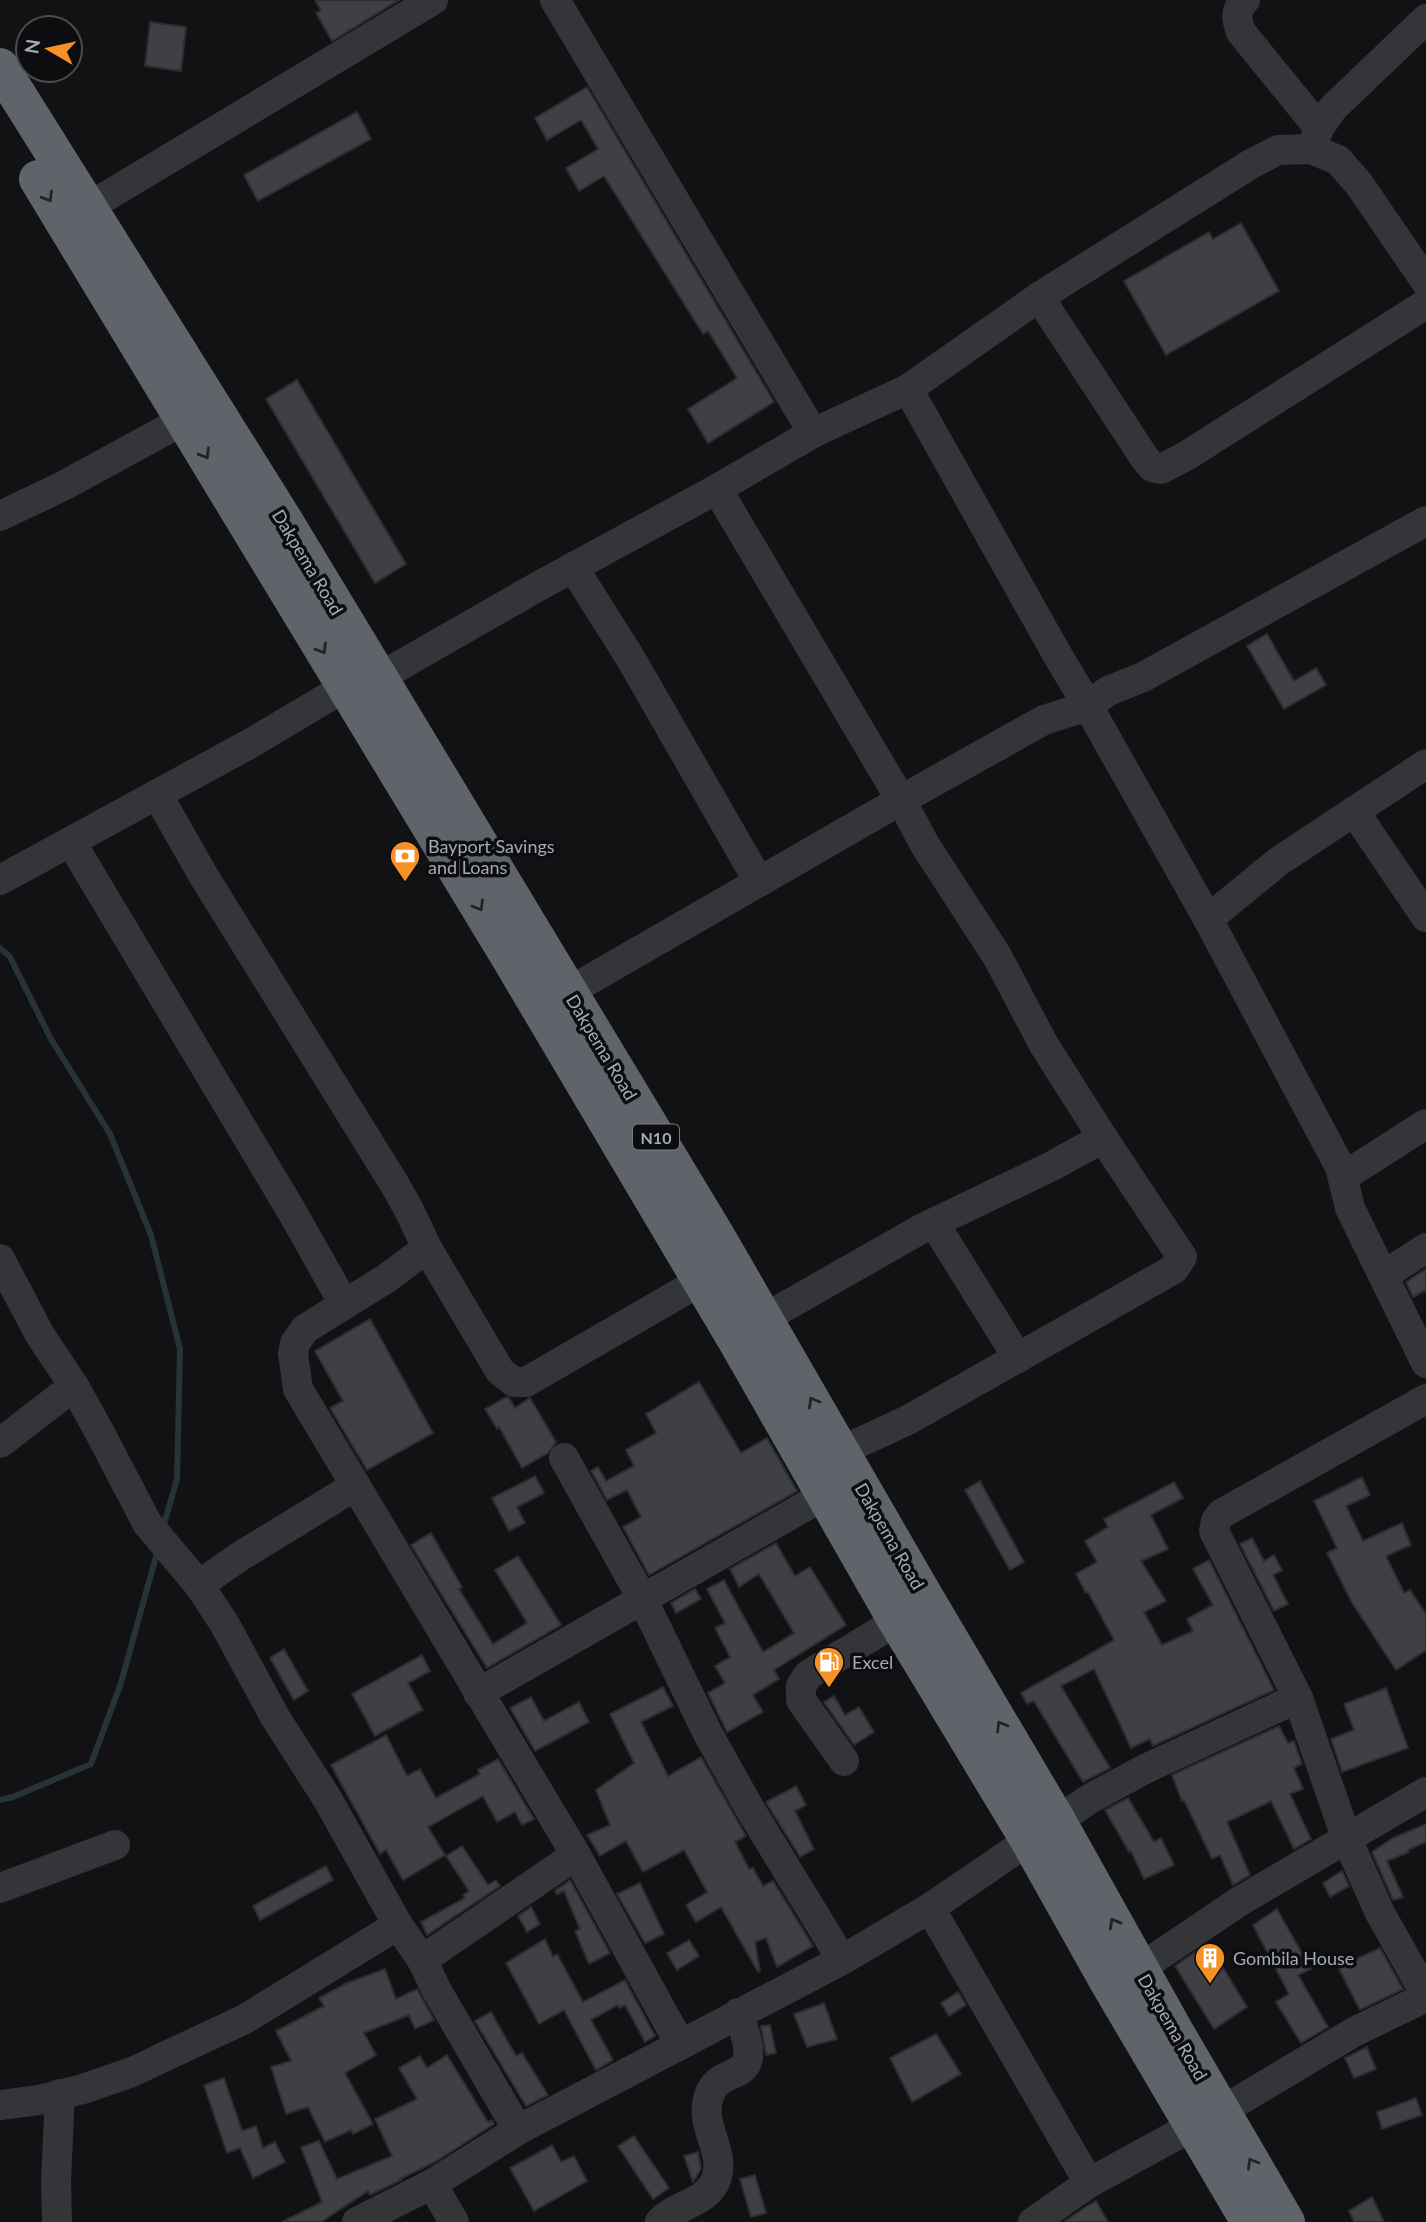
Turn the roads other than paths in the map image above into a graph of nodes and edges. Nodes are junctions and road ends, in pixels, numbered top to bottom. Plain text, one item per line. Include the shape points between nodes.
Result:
1 (433, 0) edge
2 (555, 0) edge
3 (1245, 0) edge
4 (1426, 19) edge
5 (0, 68) edge
6 (0, 118) edge
7 (1315, 139) junction
8 (87, 208) junction
9 (1426, 282) edge
10 (1039, 297) junction
11 (1426, 304) edge
12 (908, 389) junction
13 (184, 420) junction
14 (813, 433) junction
15 (717, 489) junction
16 (0, 516) edge
17 (1426, 521) edge
18 (573, 567) junction
19 (362, 682) junction
20 (1088, 706) junction
21 (1426, 764) edge
22 (157, 794) junction
23 (901, 800) junction
24 (1354, 811) junction
25 (71, 842) junction
26 (0, 880) edge
27 (759, 882) junction
28 (1426, 917) edge
29 (1208, 919) junction
30 (568, 992) junction
31 (1426, 1124) edge
32 (1103, 1138) junction
33 (1343, 1177) junction
34 (934, 1223) junction
35 (427, 1248) junction
36 (1426, 1248) edge
37 (0, 1259) edge
38 (1384, 1275) junction
39 (701, 1281) junction
40 (344, 1304) junction
41 (765, 1318) junction
42 (1018, 1358) junction
43 (1426, 1363) edge
44 (74, 1386) junction
45 (1426, 1399) edge
46 (0, 1443) edge
47 (841, 1451) junction
48 (564, 1458) dead end
49 (355, 1486) junction
50 (825, 1496) junction
51 (199, 1585) junction
52 (642, 1598) junction
53 (897, 1621) junction
54 (478, 1693) junction
55 (1298, 1698) junction
56 (844, 1761) dead end
57 (1426, 1791) edge
58 (1043, 1830) junction
59 (1346, 1837) junction
60 (115, 1845) dead end
61 (576, 1855) junction
62 (0, 1888) edge
63 (930, 1908) junction
64 (398, 1924) junction
65 (422, 1960) junction
66 (842, 1960) junction
67 (1139, 1969) junction
68 (1426, 1996) edge
69 (738, 2013) junction
70 (680, 2043) junction
71 (60, 2094) junction
72 (0, 2105) edge
73 (1208, 2118) junction
74 (518, 2130) junction
75 (1089, 2183) junction
76 (432, 2184) junction
77 (57, 2222) edge
78 (357, 2222) edge
79 (454, 2222) edge
80 (660, 2222) edge
81 (1033, 2222) edge
82 (1250, 2222) edge
83 (1286, 2222) edge

1 - 8 street
2 - 14 street
3 - 7 street via 1237,12 1241,32
4 - 7 street via 1333,108
5 - 8 highway, Dakpema Road / N10
6 -> 13 highway, Dakpema Road / N10
7 - 9 street via 1359,184
7 - 10 street via 1251,164
8 - 19 highway, Dakpema Road / N10 via 286,524
10 - 11 street via 1144,457 1152,467 1161,469
10 - 12 street
12 - 14 street
12 - 20 street
13 - 16 street
13 -> 19 highway, Dakpema Road / N10
14 - 15 street
15 - 18 street
15 - 23 street
17 - 20 street via 1143,677 1108,691
18 - 19 street
18 - 27 street
19 - 22 street
19 - 30 highway, Dakpema Road / N10
19 -> 39 highway, Dakpema Road / N10 via 505,950
20 - 23 street via 1044,720
20 - 29 street
21 - 24 street
22 - 25 street
22 - 35 street via 395,1185
23 - 27 street
23 - 32 street
24 - 28 street
24 - 29 street via 1279,861
25 - 26 street
25 - 40 street
27 - 30 street
29 - 33 street
30 - 41 highway, Dakpema Road / N10
31 - 33 street
32 - 34 street
32 - 42 street via 1182,1257 1174,1269
33 - 38 street via 1350,1208
34 - 41 street
34 - 42 street
35 - 39 street via 500,1371 514,1382 526,1382
35 - 40 street
36 - 38 street
37 - 44 street via 40,1335
38 - 43 street
39 - 50 highway, Dakpema Road / N10
40 - 49 street via 304,1329 295,1343 293,1364 298,1389
47 -> 41 highway, Dakpema Road / N10
42 - 47 street via 908,1420
44 - 46 street
44 - 51 street via 147,1522
45 - 55 street via 1221,1514 1216,1521 1215,1535
58 -> 47 highway, Dakpema Road / N10
48 - 52 street
49 - 51 street
49 - 54 street
50 - 52 street
50 - 53 highway, Dakpema Road / N10
51 - 64 street
52 - 54 street
52 - 66 street via 708,1734
53 - 56 street via 808,1675 801,1686 801,1700
53 - 58 highway, Dakpema Road / N10
54 - 61 street
55 - 58 street via 1147,1768
55 - 59 street
57 - 59 street
58 - 63 street
67 -> 58 highway, Dakpema Road / N10
58 - 73 highway, Dakpema Road / N10 via 1108,1981
59 - 67 street
59 - 68 street via 1380,1913
60 - 62 street
61 - 65 street
61 - 70 street
63 - 66 street
63 - 75 street
64 - 65 street
64 - 71 street via 245,2019 132,2072
65 - 74 street
66 - 69 street
67 - 73 highway, Dakpema Road / N10
68 - 73 street via 1354,2032
69 - 70 street
69 - 80 street via 748,2040 748,2061 743,2069 718,2082 707,2103 719,2161 715,2183 706,2195
70 - 74 street
71 - 72 street
71 - 77 street
73 - 75 street
73 - 82 highway, Dakpema Road / N10
83 -> 73 highway, Dakpema Road / N10
74 - 76 street
75 - 81 street
76 - 78 street
76 - 79 street

